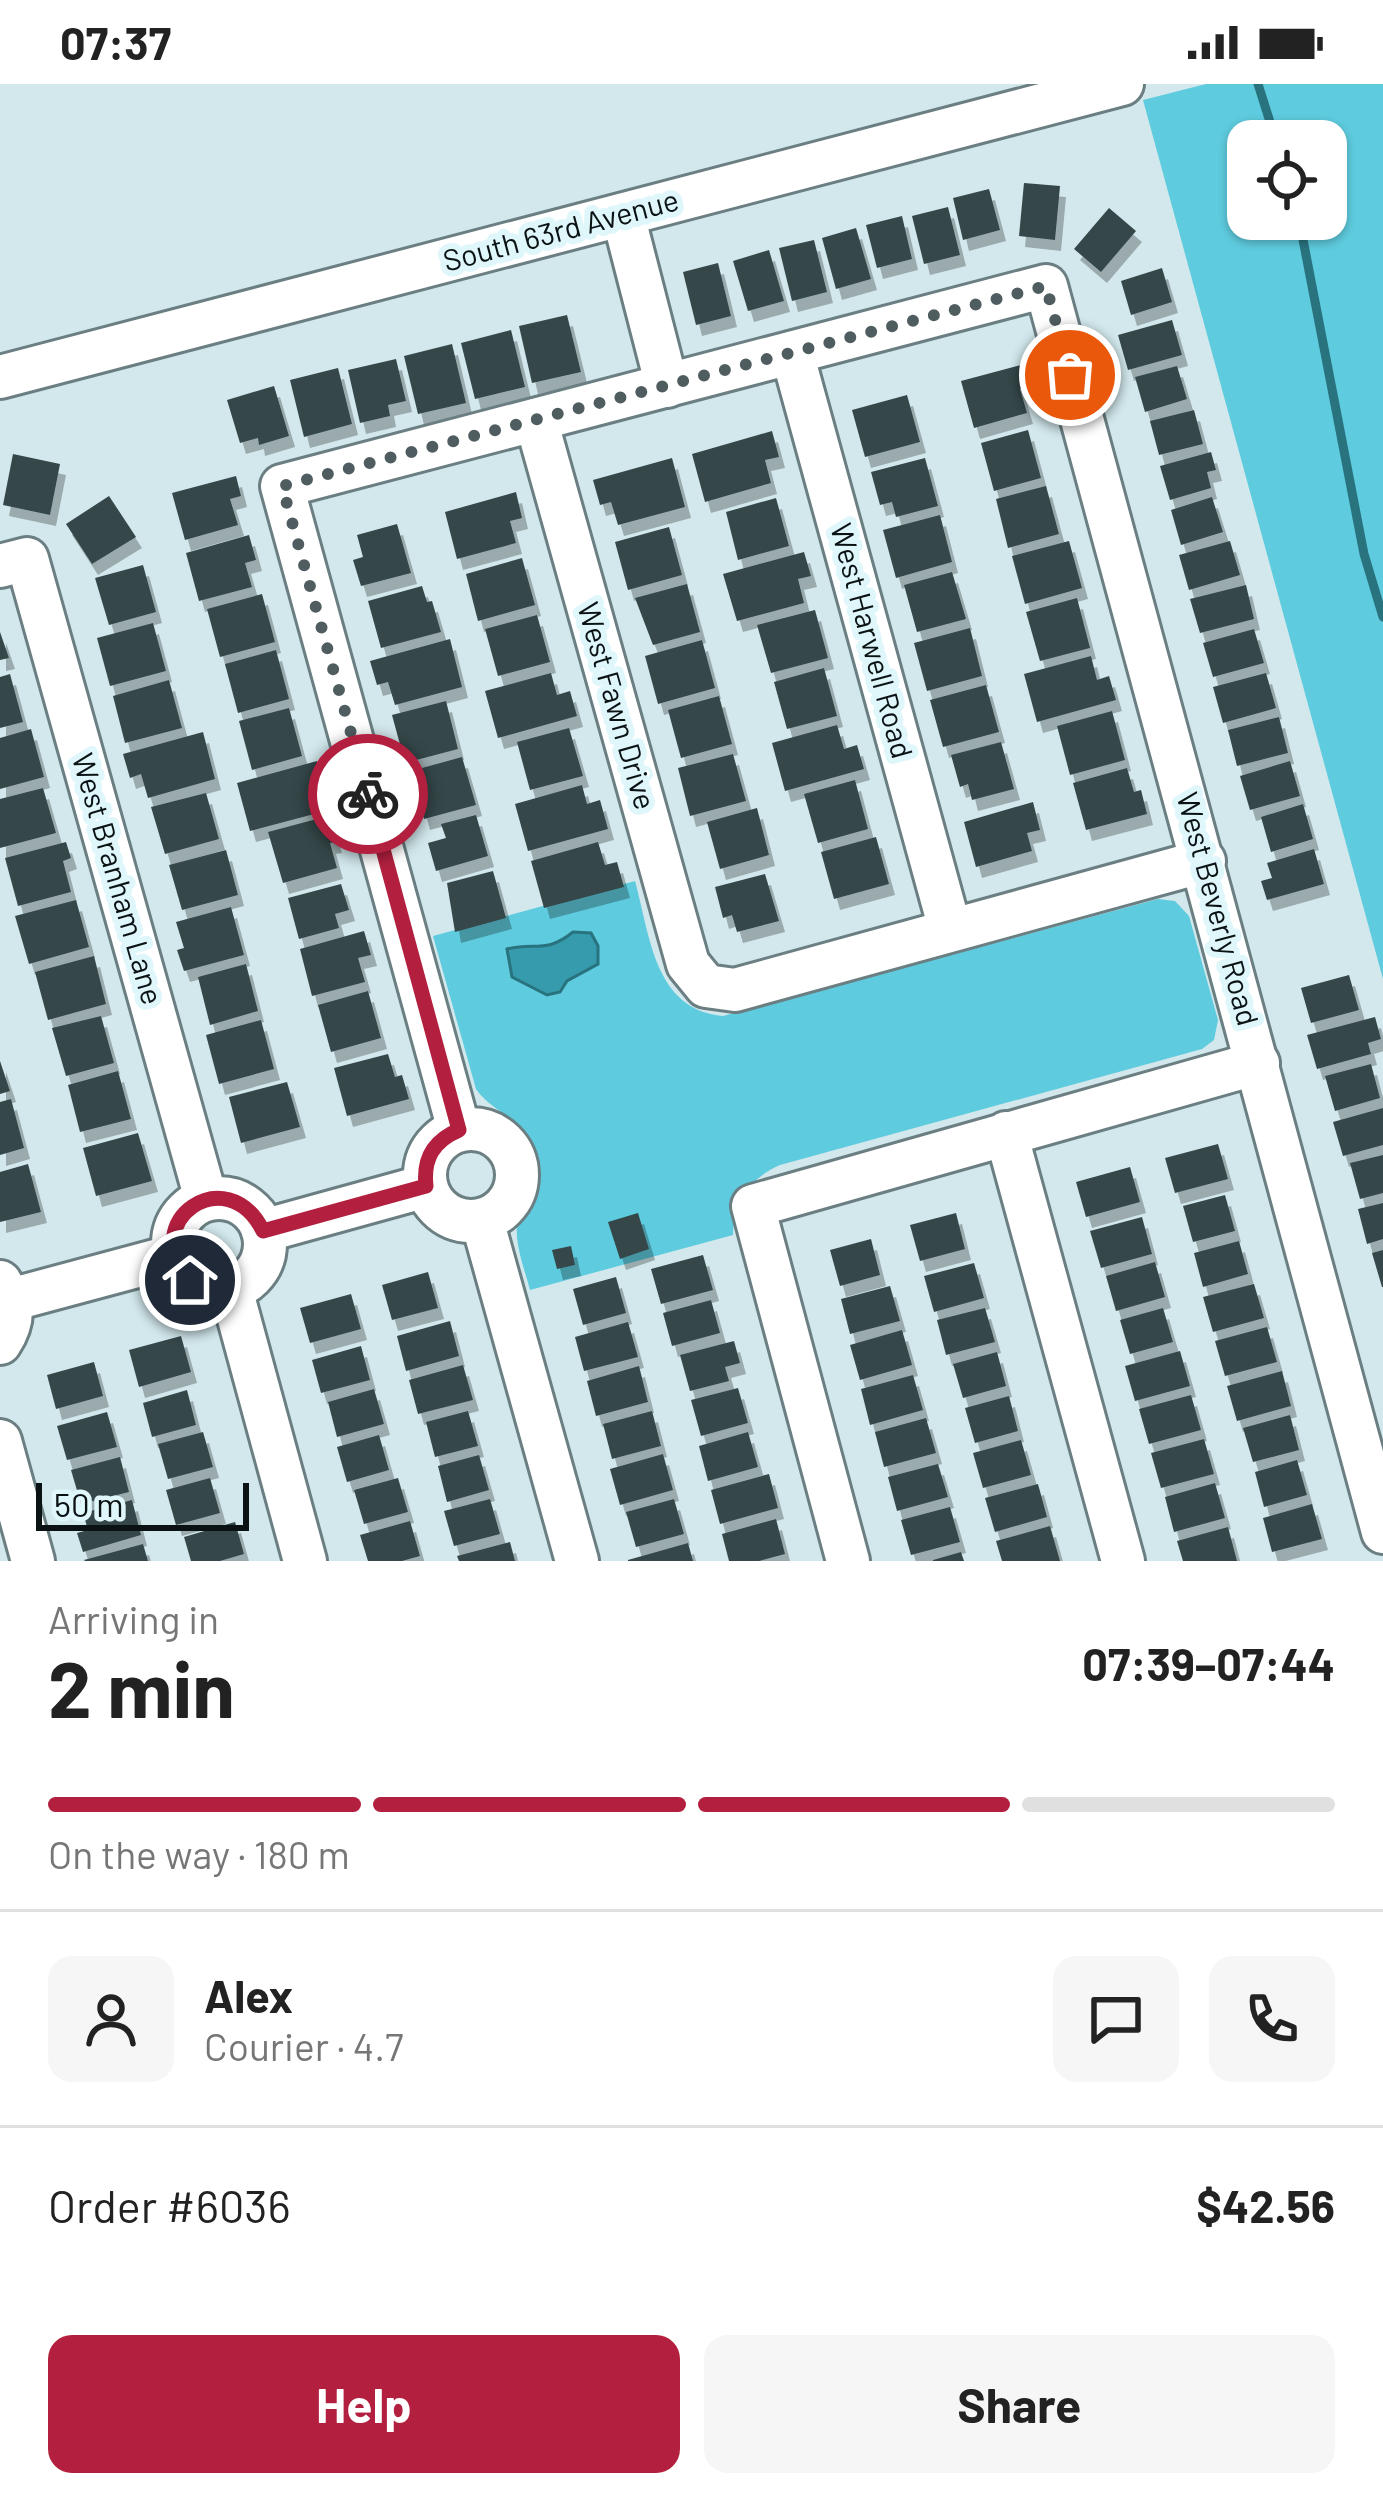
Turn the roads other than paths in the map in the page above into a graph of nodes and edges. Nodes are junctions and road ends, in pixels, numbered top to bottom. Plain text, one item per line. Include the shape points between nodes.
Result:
1 (1122, 84) edge
2 (623, 214) junction
3 (792, 353) junction
4 (0, 377) edge
5 (667, 386) junction
6 (536, 420) junction
7 (14, 562) edge
8 (1204, 861) junction
9 (950, 929) junction
10 (1258, 1063) junction
11 (459, 1130) junction
12 (1006, 1132) junction
13 (426, 1186) junction
14 (206, 1199) junction
15 (482, 1220) junction
16 (263, 1231) junction
17 (174, 1256) junction
18 (231, 1289) junction
19 (5, 1291) edge
20 (0, 1343) edge
21 (0, 1441) edge
22 (1383, 1532) edge
23 (33, 1561) edge
24 (305, 1561) edge
25 (577, 1561) edge
26 (848, 1561) edge
27 (1123, 1561) edge

1 - 2 street, South 63rd Avenue
2 - 4 street, South 63rd Avenue
2 - 5 street
3 - 5 street
3 - 8 street, West Beverly Road via 1046,286
3 - 9 street, West Harwell Road
5 - 6 street
6 - 9 street, West Fawn Drive via 688,964 706,986 735,990
6 - 11 street via 282,486
7 - 14 street, West Branham Lane
8 - 9 street
8 - 10 street, West Beverly Road
10 - 12 street
10 - 22 street, West Beverly Road
11 - 13 street via 428,1158
11 - 15 street via 497,1136 514,1157 513,1196
12 - 26 street via 753,1206
12 - 27 street
13 - 15 street via 454,1218
13 - 16 street
14 - 16 street via 248,1207
14 - 17 street via 182,1215
15 - 25 street
16 - 18 street via 257,1272
17 - 18 street via 190,1280
17 - 19 street
18 - 24 street
19 - 20 street via 9,1328
21 - 23 street

